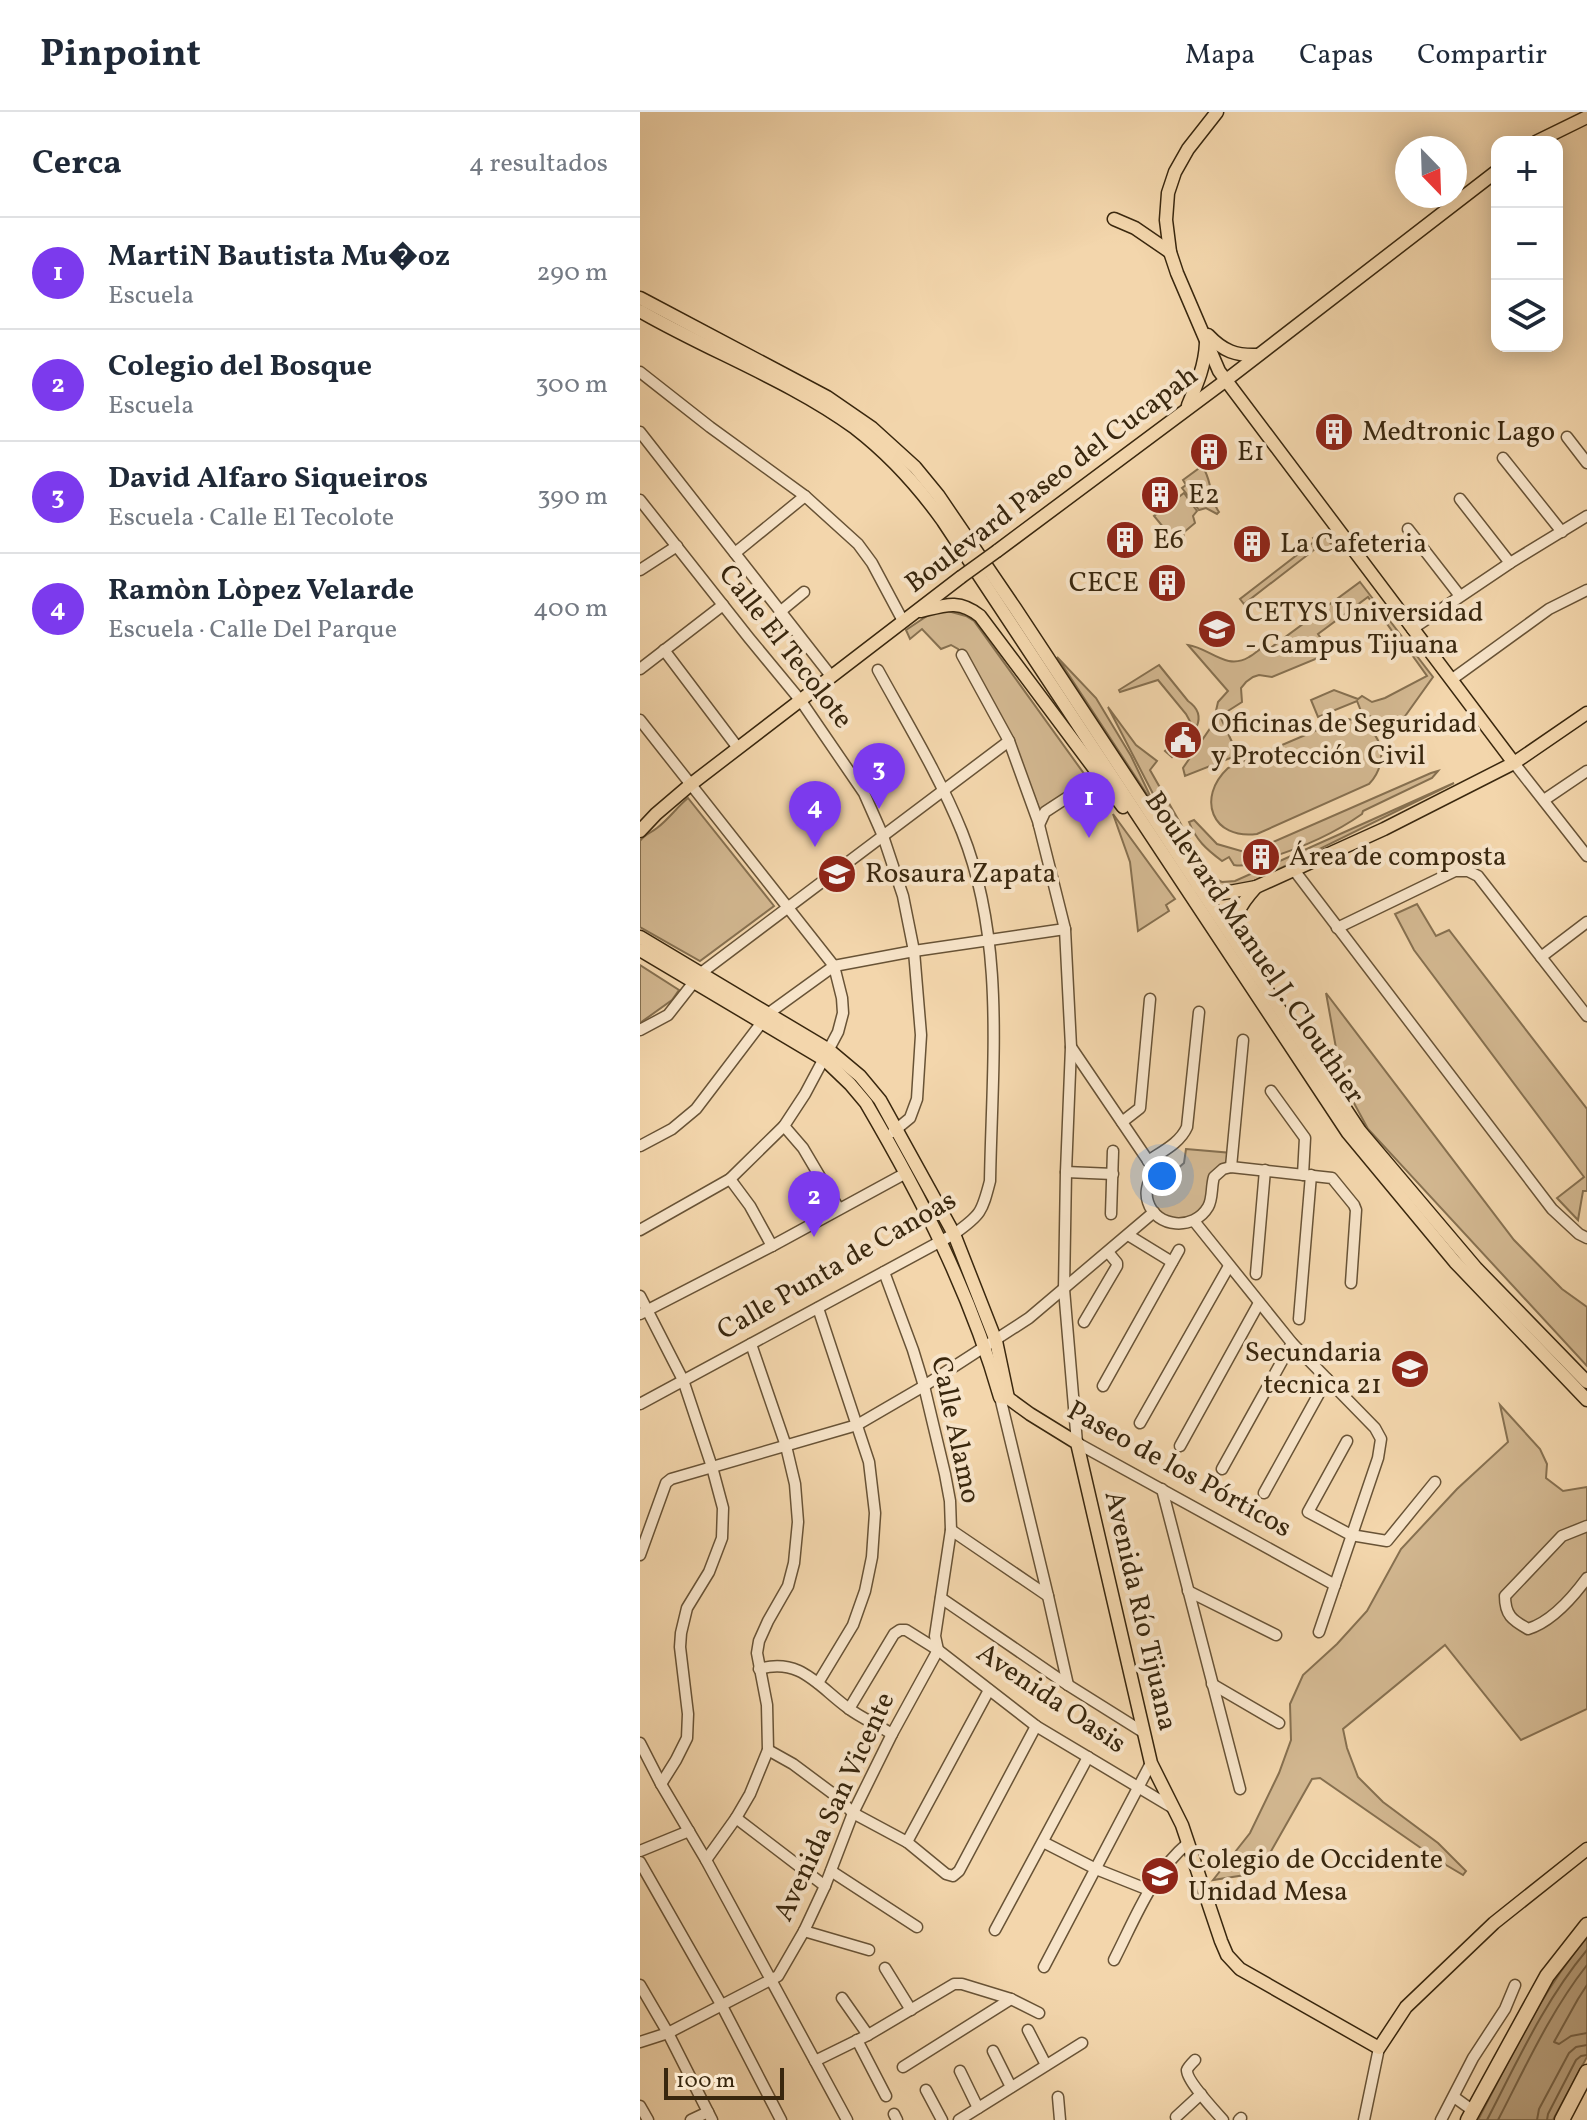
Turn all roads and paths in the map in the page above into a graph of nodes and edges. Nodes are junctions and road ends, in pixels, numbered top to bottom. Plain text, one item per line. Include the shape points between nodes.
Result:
1 (1217, 112) edge
2 (1587, 117) edge
3 (1546, 136) edge
4 (1491, 176) edge
5 (1114, 219) dead end
6 (1170, 252) junction
7 (640, 298) edge
8 (640, 311) edge
9 (1204, 335) junction
10 (1258, 355) junction
11 (640, 372) edge
12 (1225, 381) junction
13 (1187, 408) junction
14 (640, 432) edge
15 (1567, 437) dead end
16 (1503, 458) dead end
17 (1587, 463) edge
18 (805, 496) junction
19 (1460, 499) dead end
20 (640, 500) edge
21 (1587, 516) edge
22 (1408, 529) dead end
23 (1562, 532) junction
24 (677, 546) junction
25 (735, 553) junction
26 (1510, 563) junction
27 (640, 570) edge
28 (1587, 590) edge
29 (804, 592) dead end
30 (1460, 596) junction
31 (723, 605) junction
32 (781, 611) junction
33 (914, 613) junction
34 (903, 621) junction
35 (1412, 629) junction
36 (664, 650) junction
37 (962, 655) dead end
38 (640, 669) edge
39 (878, 670) dead end
40 (831, 676) junction
41 (1451, 680) junction
42 (801, 701) junction
43 (1587, 713) edge
44 (640, 720) edge
45 (1009, 741) junction
46 (738, 748) junction
47 (1514, 763) junction
48 (1587, 771) edge
49 (1099, 776) junction
50 (690, 785) junction
51 (943, 789) junction
52 (1544, 800) junction
53 (1039, 825) junction
54 (641, 828) edge
55 (883, 836) junction
56 (1586, 853) edge
57 (1294, 870) junction
58 (1174, 872) junction
59 (1198, 886) junction
60 (1256, 887) junction
61 (787, 908) junction
62 (1587, 922) edge
63 (1337, 928) junction
64 (1065, 929) junction
65 (640, 937) edge
66 (989, 941) junction
67 (640, 950) edge
68 (914, 951) junction
69 (1241, 951) junction
70 (1541, 957) junction
71 (834, 966) junction
72 (698, 977) junction
73 (1150, 999) dead end
74 (1199, 1012) dead end
75 (1587, 1016) edge
76 (765, 1017) junction
77 (640, 1030) edge
78 (1243, 1040) dead end
79 (1071, 1047) junction
80 (827, 1055) junction
81 (1271, 1091) dead end
82 (1122, 1122) junction
83 (784, 1126) junction
84 (897, 1129) junction
85 (885, 1136) junction
86 (640, 1146) edge
87 (1113, 1151) dead end
88 (1148, 1161) junction
89 (1231, 1167) junction
90 (1265, 1170) junction
91 (1066, 1172) junction
92 (906, 1173) junction
93 (1113, 1174) junction
94 (1307, 1175) junction
95 (730, 1179) junction
96 (839, 1209) junction
97 (1154, 1212) junction
98 (1111, 1214) dead end
99 (1194, 1221) junction
100 (640, 1230) edge
101 (954, 1234) junction
102 (1128, 1235) junction
103 (1587, 1238) edge
104 (942, 1241) junction
105 (772, 1246) junction
106 (1179, 1250) dead end
107 (1108, 1252) junction
108 (1172, 1262) junction
109 (1229, 1266) junction
110 (884, 1272) junction
111 (1256, 1274) dead end
112 (1351, 1283) dead end
113 (1064, 1289) junction
114 (640, 1296) edge
115 (1259, 1303) junction
116 (818, 1308) junction
117 (644, 1312) edge
118 (1299, 1319) dead end
119 (1084, 1322) dead end
120 (1292, 1343) junction
121 (751, 1344) junction
122 (991, 1345) junction
123 (1327, 1379) junction
124 (683, 1380) junction
125 (1587, 1382) edge
126 (924, 1386) junction
127 (1103, 1386) dead end
128 (1004, 1397) junction
129 (1587, 1400) edge
130 (640, 1404) edge
131 (1140, 1423) dead end
132 (857, 1425) junction
133 (1347, 1441) dead end
134 (1077, 1443) junction
135 (786, 1446) junction
136 (1180, 1446) dead end
137 (712, 1467) junction
138 (1222, 1469) dead end
139 (1435, 1482) dead end
140 (1162, 1489) junction
141 (1264, 1493) dead end
142 (1587, 1526) edge
143 (951, 1530) junction
144 (1351, 1535) junction
145 (640, 1555) edge
146 (1587, 1578) edge
147 (1335, 1585) junction
148 (1188, 1591) junction
149 (1048, 1596) junction
150 (941, 1598) junction
151 (1319, 1632) dead end
152 (1276, 1635) dead end
153 (938, 1650) junction
154 (759, 1669) junction
155 (818, 1683) junction
156 (1212, 1684) junction
157 (1068, 1685) junction
158 (989, 1690) junction
159 (849, 1709) junction
160 (1279, 1723) dead end
161 (1036, 1726) junction
162 (1143, 1732) junction
163 (892, 1734) junction
164 (640, 1743) edge
165 (768, 1750) junction
166 (1088, 1757) junction
167 (1151, 1763) junction
168 (661, 1784) junction
169 (1140, 1787) junction
170 (1240, 1789) dead end
171 (1175, 1809) junction
172 (853, 1813) junction
173 (736, 1818) junction
174 (689, 1831) junction
175 (907, 1842) junction
176 (1043, 1842) junction
177 (1188, 1843) junction
178 (1587, 1849) edge
179 (640, 1851) edge
180 (706, 1860) junction
181 (640, 1862) edge
182 (1096, 1869) junction
183 (831, 1871) junction
184 (825, 1886) junction
185 (1149, 1890) junction
186 (1587, 1925) edge
187 (917, 1927) dead end
188 (995, 1930) dead end
189 (804, 1931) junction
190 (869, 1950) dead end
191 (1114, 1960) dead end
192 (1044, 1967) dead end
193 (885, 1968) dead end
194 (772, 1981) junction
195 (640, 1985) edge
196 (1515, 1985) dead end
197 (842, 1998) dead end
198 (1011, 1999) junction
199 (722, 2006) junction
200 (911, 2010) junction
201 (1039, 2013) dead end
202 (1028, 2030) dead end
203 (668, 2033) junction
204 (862, 2038) junction
205 (640, 2042) edge
206 (1082, 2043) dead end
207 (1379, 2048) junction
208 (993, 2051) dead end
209 (1195, 2060) dead end
210 (815, 2061) junction
211 (1046, 2065) junction
212 (903, 2067) dead end
213 (960, 2071) dead end
214 (1587, 2072) edge
215 (1011, 2087) junction
216 (926, 2090) dead end
217 (1201, 2094) junction
218 (886, 2096) dead end
219 (1058, 2097) dead end
220 (1454, 2097) junction
221 (640, 2106) edge
222 (978, 2108) junction
223 (1470, 2115) edge
224 (710, 2116) edge
225 (1176, 2117) dead end
226 (648, 2120) edge
227 (691, 2120) edge
228 (781, 2120) edge
229 (847, 2120) edge
230 (942, 2120) edge
231 (959, 2120) edge
232 (1060, 2120) edge
233 (1223, 2120) edge
234 (1364, 2120) edge
235 (1441, 2120) edge
236 (1562, 2120) edge

1 - 6 main road via 1175,172 1166,220
2 - 3 main road
4 - 10 main road, Boulevard Paseo del Cucapah
5 - 6 main road
6 - 9 main road
7 - 59 main road, Boulevard Manuel J. Clouthier via 827,397 915,467 972,544
8 - 58 main road, Boulevard Manuel J. Clouthier via 822,407 866,437 907,475 943,521
9 - 10 main road via 1226,351
9 - 12 main road
9 - 13 main road via 1205,360
10 - 12 main road, Boulevard Paseo del Cucapah
11 - 18 street
12 - 13 main road, Boulevard Paseo del Cucapah
12 - 35 main road
13 - 33 main road, Boulevard Paseo del Cucapah, bridge
14 - 25 street
15 - 17 street
16 - 23 street
18 - 25 street
18 - 34 street via 858,544
19 - 26 street
20 - 24 street, Calle El Tecolote
21 - 23 street
22 - 30 street
23 - 26 street
24 - 27 street
24 - 31 street, Calle El Tecolote
25 - 32 street
26 - 30 street
28 - 41 street via 1549,609
29 - 32 street
30 - 35 street
31 - 36 street
31 - 42 street, Calle El Tecolote
32 - 40 street
33 - 34 main road, Boulevard Paseo del Cucapah
33 - 49 main road via 958,604 980,616
34 - 40 main road, Boulevard Paseo del Cucapah
35 - 41 main road
36 - 38 street
36 - 46 street
37 - 45 street, Avenida Río Tijuana
39 - 51 street, Calle Punta de Canoas
40 - 42 main road, Boulevard Paseo del Cucapah
41 - 47 main road
42 - 46 main road, Boulevard Paseo del Cucapah
42 - 55 street, Calle El Tecolote via 864,793
43 - 47 main road
44 - 50 street
45 - 51 street
45 - 53 street, Avenida Río Tijuana
46 - 50 main road, Boulevard Paseo del Cucapah
47 - 52 street
47 - 57 main road
48 - 52 street
49 - 53 street via 1095,785 1045,812
49 - 58 main road
50 - 54 main road, Boulevard Paseo del Cucapah
50 - 61 street
51 - 55 street
51 - 66 street, Calle Punta de Canoas via 963,834
52 - 56 street
53 - 64 street, Avenida Río Tijuana
55 - 61 street
55 - 68 street, Calle El Tecolote
57 - 60 main road
57 - 63 street
58 - 129 main road, Boulevard Manuel J. Clouthier via 1361,1150 1455,1262
59 - 60 main road via 1224,893
59 - 69 main road, Boulevard Manuel J. Clouthier
60 - 69 main road via 1237,912
61 - 71 street
61 - 72 street
62 - 70 street
63 - 70 street via 1455,871 1468,871 1478,876
63 - 103 street via 1552,1209
64 - 66 street
64 - 79 street, Avenida Río Tijuana
65 - 72 main road
66 - 68 street
66 - 101 street, Calle Punta de Canoas via 994,982 990,1181 983,1208
67 - 72 main road
68 - 71 street
68 - 84 street, Calle El Tecolote via 921,1035 917,1099 910,1118
69 - 125 main road, Boulevard Manuel J. Clouthier via 1360,1131 1476,1268
70 - 75 street
71 - 76 street
71 - 80 street via 843,1013
72 - 76 main road
72 - 77 street via 668,1015
73 - 82 street via 1140,1108
74 - 88 street via 1186,1132
76 - 80 main road
76 - 86 street via 696,1109
78 - 89 street
79 - 82 street
79 - 91 street, Avenida Río Tijuana
80 - 83 street
80 - 84 main road via 860,1076
80 - 85 main road
81 - 94 street via 1305,1138
82 - 88 street
83 - 95 street
83 - 96 street
84 - 85 street, Calle El Tecolote
84 - 101 main road
85 - 92 main road
87 - 93 street
88 - 97 street via 1153,1169 1146,1191
89 - 90 street
89 - 99 street via 1214,1177 1208,1207
90 - 94 street
90 - 111 street
91 - 93 street
91 - 113 street, Avenida Río Tijuana
92 - 96 street
92 - 104 main road
93 - 98 street
94 - 112 street via 1332,1178 1354,1205
94 - 118 street
95 - 100 street
95 - 105 street
96 - 105 street
97 - 99 street via 1171,1223
97 - 102 street
99 - 109 street
101 - 104 street, Calle Punta de Canoas
101 - 122 main road
102 - 107 street
102 - 108 street
104 - 110 street, Calle Punta de Canoas
104 - 122 main road
105 - 117 street
106 - 108 street
107 - 113 street
107 - 119 street via 1117,1266
108 - 127 street
109 - 115 street
109 - 131 street
110 - 116 street, Calle Punta de Canoas
110 - 126 street, Calle Alamo
113 - 122 street
113 - 134 street, Avenida Río Tijuana
114 - 117 street
115 - 120 street
115 - 136 street
116 - 121 street, Calle Punta de Canoas
116 - 132 street
117 - 124 street
120 - 123 street
120 - 138 street
121 - 124 street, Calle Punta de Canoas
121 - 135 street
122 - 126 street
122 - 128 main road
123 - 141 street
123 - 144 street via 1381,1439
124 - 130 street, Calle Punta de Canoas
124 - 137 street
126 - 132 street
126 - 143 street, Calle Alamo via 945,1474
128 - 134 main road, Paseo de los Pórticos
128 - 149 street
132 - 135 street
132 - 155 street via 869,1462 875,1513 872,1557 853,1625
133 - 144 street via 1308,1512
134 - 140 street, Paseo de los Pórticos
134 - 162 main road, Avenida Río Tijuana
135 - 137 street
135 - 154 street via 797,1509 794,1563 759,1641
137 - 145 street via 666,1483
137 - 168 street via 723,1508 722,1538 687,1608 680,1647 687,1738
139 - 144 street via 1390,1540
140 - 147 street, Paseo de los Pórticos
140 - 148 street
142 - 146 street via 1562,1536 1505,1596 1505,1607 1528,1629 1540,1625
143 - 149 street
143 - 150 street, Calle Alamo
144 - 147 street
147 - 151 street
148 - 152 street
148 - 156 street
149 - 157 street
150 - 153 street, Calle Alamo
150 - 157 street
153 - 158 street, Avenida Oasis
153 - 159 street, Avenida Oasis via 900,1630
153 - 163 street, Avenida San Vicente
154 - 155 street via 788,1665
154 - 165 street
155 - 159 street
156 - 160 street
156 - 170 street
157 - 162 street
158 - 161 street, Avenida Oasis
158 - 175 street
159 - 163 street
161 - 166 street, Avenida Oasis
161 - 175 street via 959,1871 946,1874
162 - 167 main road, Avenida Río Tijuana
163 - 172 street, Avenida San Vicente
164 - 168 street
165 - 172 street
165 - 173 street
166 - 169 street, Avenida Oasis
166 - 176 street
167 - 169 street, Avenida Río Tijuana
167 - 171 main road, Avenida Oasis
168 - 174 street
169 - 171 street, Avenida Oasis
169 - 182 street, Avenida Río Tijuana
171 - 177 main road, Avenida Oasis
172 - 175 street
172 - 183 street, Avenida San Vicente
173 - 180 street
173 - 184 street
174 - 179 street
174 - 180 street
176 - 182 street
176 - 188 street
177 - 185 street
177 - 207 main road, Avenida Oasis via 1221,1941 1240,1969
178 - 207 main road via 1494,1923 1406,2007
180 - 194 street
181 - 199 street
182 - 185 street
182 - 192 street, Avenida Río Tijuana
183 - 184 street, Avenida San Vicente
183 - 187 street
184 - 189 street, Avenida San Vicente
185 - 191 street
186 - 223 highway via 1547,1976
189 - 190 street
189 - 194 street, Avenida San Vicente
193 - 200 street
194 - 199 street
194 - 210 street
195 - 203 street
196 - 220 street
197 - 204 street
198 - 200 street via 954,1984
198 - 201 street
198 - 212 street
199 - 203 street
199 - 228 street
200 - 204 street
202 - 211 street
203 - 205 street
203 - 224 street
204 - 210 street
204 - 218 street
206 - 211 street
207 - 234 street
208 - 215 street
209 - 217 street via 1187,2073
210 - 229 street
211 - 215 street
213 - 222 street
214 - 236 highway
215 - 222 street
216 - 230 street
217 - 225 street
217 - 233 street
219 - 232 street
220 - 223 street
220 - 235 street
221 - 226 street
222 - 231 street
224 - 227 street

